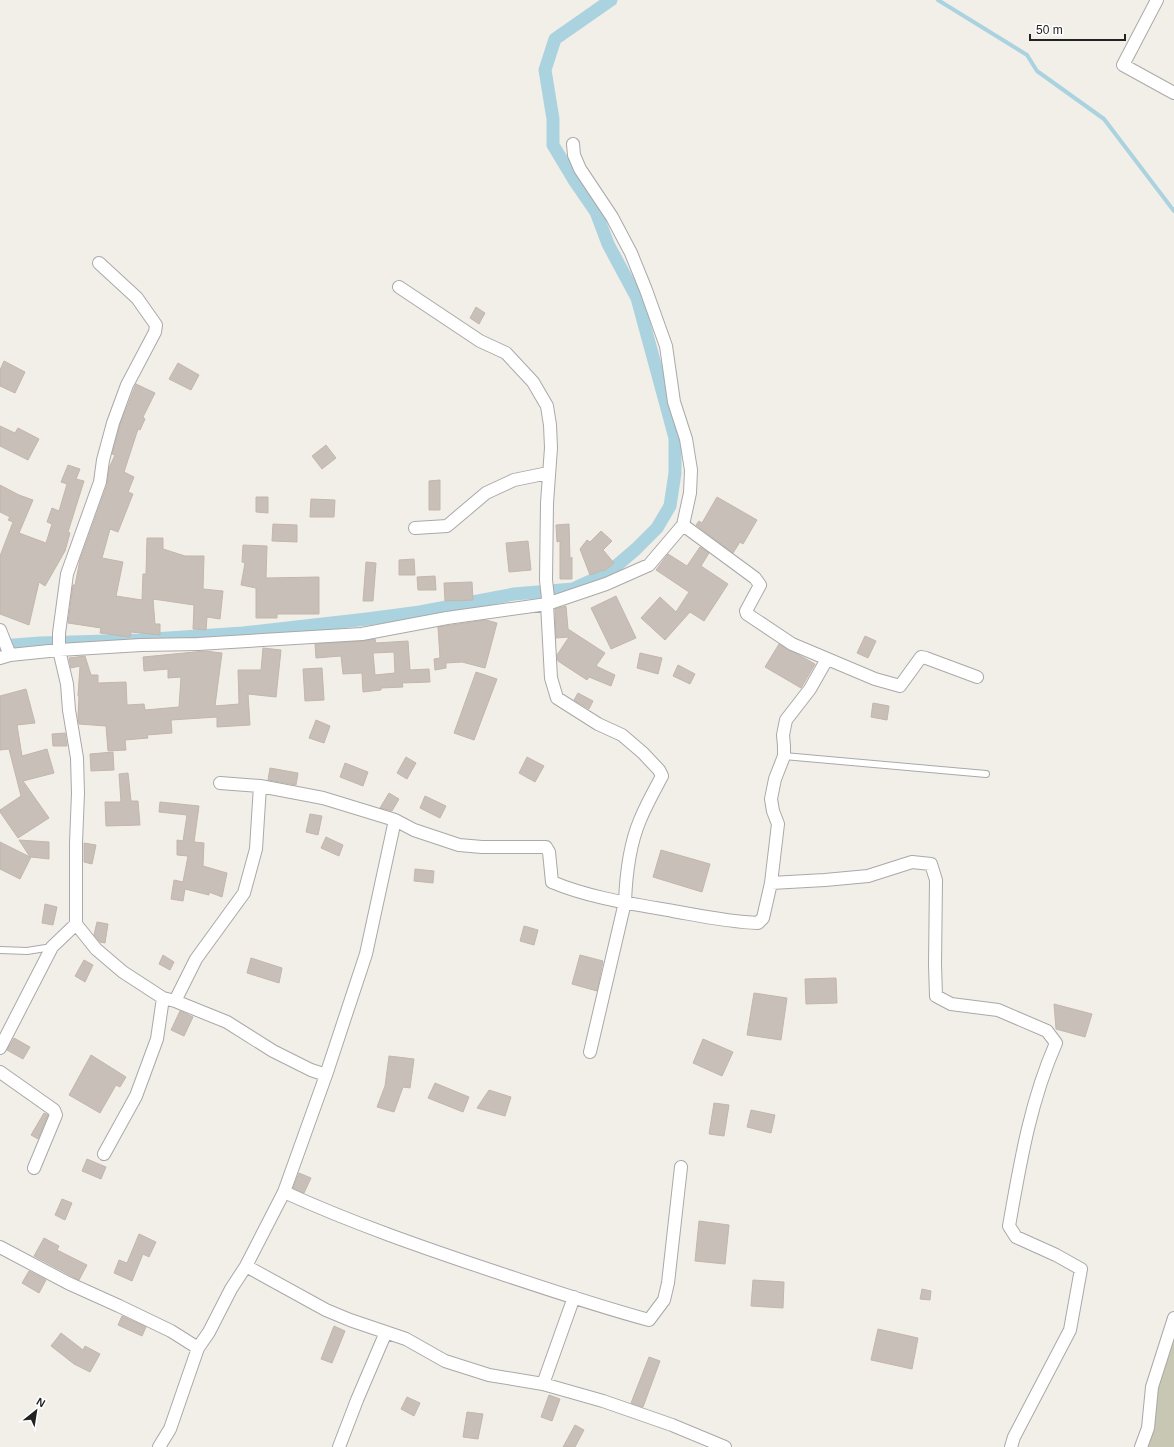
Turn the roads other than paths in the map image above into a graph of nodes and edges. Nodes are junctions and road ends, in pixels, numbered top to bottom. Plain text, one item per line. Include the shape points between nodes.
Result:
1 (1158, 0) edge
2 (1174, 94) edge
3 (573, 144) dead end
4 (99, 263) dead end
5 (399, 287) dead end
6 (548, 473) junction
7 (683, 525) junction
8 (415, 528) dead end
9 (547, 601) junction
10 (2, 634) edge
11 (59, 642) junction
12 (6, 655) edge
13 (827, 659) junction
14 (977, 677) dead end
15 (784, 756) junction
16 (986, 774) dead end
17 (220, 783) dead end
18 (260, 786) junction
19 (395, 820) junction
20 (772, 883) junction
21 (625, 902) junction
22 (76, 924) junction
23 (52, 947) junction
24 (0, 950) edge
25 (163, 998) junction
26 (175, 1001) junction
27 (0, 1048) edge
28 (590, 1052) dead end
29 (0, 1072) edge
30 (326, 1075) junction
31 (104, 1154) dead end
32 (681, 1167) dead end
33 (34, 1168) dead end
34 (284, 1192) junction
35 (0, 1247) edge
36 (246, 1266) junction
37 (574, 1297) junction
38 (1174, 1318) edge
39 (386, 1332) junction
40 (198, 1348) junction
41 (543, 1384) junction
42 (159, 1447) edge
43 (339, 1447) edge
44 (725, 1447) edge
45 (1011, 1447) edge
46 (1141, 1447) edge

1 - 2 street via 1123,66
3 - 7 street via 574,155 580,169 612,217 631,254 666,346 674,402 686,439 691,470 690,493
4 - 11 street via 137,298 156,325 155,332 127,385 113,423 100,482 67,574
5 - 6 street via 480,341 506,353 533,382 547,406 551,448
6 - 8 street via 514,480 486,493 447,526
6 - 9 street
7 - 9 street via 649,565 606,584
7 - 13 street via 755,578 760,585 746,611 747,614 792,644
9 - 11 street via 362,634 198,644
9 - 21 street via 551,678 556,698 598,724 622,735 648,758 662,776 639,820 630,852
10 - 12 street
11 - 12 street
11 - 22 street via 77,758
13 - 14 street via 874,679 900,686 921,657
13 - 15 street via 796,710 786,720 783,735
15 - 16 lane
15 - 20 street via 775,779 772,799 778,824
17 - 18 street
18 - 19 street via 323,798
18 - 26 street via 256,849 244,893 196,960
19 - 21 street via 414,830 459,845 546,847 549,852 552,882 573,890
19 - 30 street via 366,954
20 - 21 street via 763,918 758,923
20 - 45 street via 868,876 912,862 930,864 936,880 936,996 951,1004 998,1010 1047,1032 1056,1043 1032,1109 1009,1226 1016,1237 1081,1269 1070,1330
21 - 28 street
22 - 23 street
22 - 25 street via 96,949 123,972
23 - 24 lane via 27,951
23 - 27 street
25 - 26 street
25 - 31 street via 157,1039 136,1096
26 - 30 street via 227,1022 273,1051
29 - 33 street via 54,1110 56,1115
30 - 34 street
32 - 37 street via 668,1283 664,1300 654,1314 649,1320
34 - 36 street
34 - 37 street via 328,1212 432,1250
35 - 40 street via 68,1283 171,1331
36 - 39 street via 326,1310
36 - 40 street
37 - 41 street
38 - 46 street via 1152,1387 1148,1428
39 - 41 street via 406,1339 445,1361 489,1375
39 - 43 street
40 - 42 street via 170,1429
41 - 44 street via 636,1412

